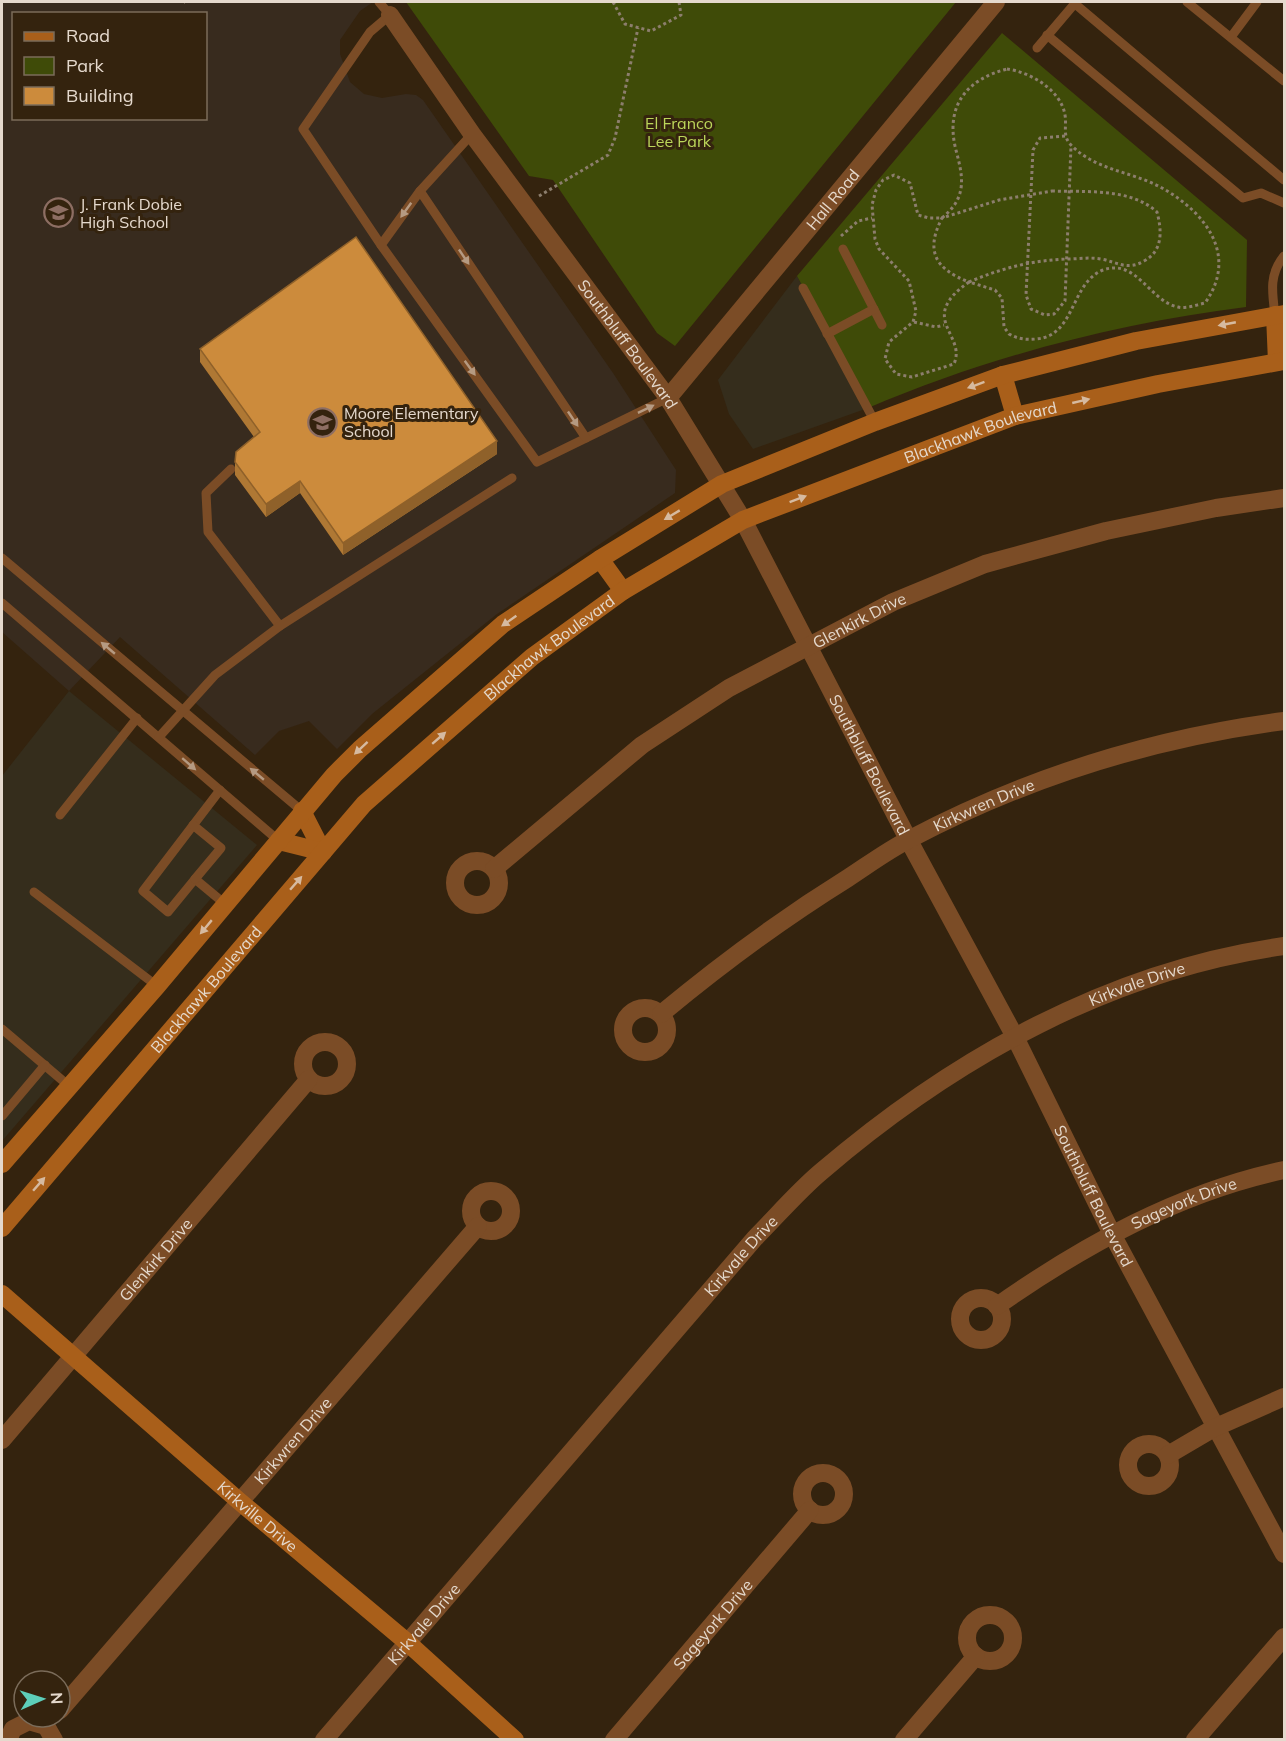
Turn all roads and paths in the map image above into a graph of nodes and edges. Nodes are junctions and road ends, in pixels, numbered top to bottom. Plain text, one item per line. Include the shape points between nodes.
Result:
1 (612, 2) edge
2 (679, 2) edge
3 (996, 2) edge
4 (1075, 2) edge
5 (1187, 2) edge
6 (1257, 2) edge
7 (385, 8) edge
8 (638, 28) junction
9 (1047, 35) junction
10 (1231, 37) junction
11 (1037, 48) dead end
12 (1284, 81) edge
13 (472, 134) junction
14 (1065, 135) junction
15 (1071, 145) junction
16 (1284, 180) edge
17 (420, 191) junction
18 (1069, 192) junction
19 (1031, 193) junction
20 (1283, 200) edge
21 (524, 205) junction
22 (872, 218) junction
23 (942, 218) junction
24 (381, 245) junction
25 (843, 249) joint
26 (1284, 256) edge
27 (1067, 259) junction
28 (1028, 263) junction
29 (1120, 267) junction
30 (969, 282) junction
31 (803, 288) dead end
32 (874, 309) junction
33 (1280, 315) edge
34 (913, 322) junction
35 (882, 325) dead end
36 (944, 325) junction
37 (827, 334) junction
38 (1281, 361) edge
39 (1003, 375) junction
40 (668, 398) junction
41 (1015, 416) junction
42 (875, 422) junction
43 (586, 438) junction
44 (231, 469) dead end
45 (512, 478) dead end
46 (722, 484) junction
47 (1284, 498) edge
48 (743, 520) junction
49 (2, 558) edge
50 (600, 559) junction
51 (623, 591) junction
52 (2, 603) edge
53 (280, 626) junction
54 (809, 645) junction
55 (182, 711) junction
56 (137, 718) junction
57 (1284, 721) edge
58 (159, 737) junction
59 (220, 790) junction
60 (302, 811) junction
61 (60, 815) dead end
62 (193, 825) junction
63 (908, 839) junction
64 (279, 841) junction
65 (323, 852) junction
66 (494, 869) dead end
67 (195, 879) junction
68 (34, 892) dead end
69 (225, 904) junction
70 (1284, 946) edge
71 (157, 986) junction
72 (661, 1014) dead end
73 (2, 1029) edge
74 (1014, 1035) junction
75 (45, 1065) junction
76 (309, 1079) dead end
77 (69, 1086) junction
78 (2, 1116) edge
79 (2, 1164) edge
80 (1284, 1170) edge
81 (478, 1226) dead end
82 (2, 1228) edge
83 (1112, 1234) junction
84 (2, 1294) edge
85 (997, 1306) dead end
86 (75, 1355) junction
87 (1284, 1397) edge
88 (1214, 1428) junction
89 (2, 1440) edge
90 (1168, 1455) dead end
91 (239, 1501) junction
92 (810, 1510) dead end
93 (1284, 1554) edge
94 (1284, 1637) edge
95 (408, 1643) junction
96 (976, 1656) dead end
97 (72, 1696) edge
98 (324, 1740) edge
99 (516, 1740) edge
100 (614, 1740) edge
101 (904, 1740) edge
102 (1195, 1740) edge

1 - 8 path via 625,24
2 - 8 path via 681,15 651,32
3 - 40 street, Hall Road
4 - 9 lane
4 - 16 lane
5 - 10 lane
6 - 10 lane
7 - 13 street, Southbluff Boulevard
7 - 24 lane via 303,129
8 - 21 path via 608,155
9 - 11 lane
9 - 20 lane via 1243,198 1261,193
10 - 12 lane
13 - 17 lane
13 - 21 street, Southbluff Boulevard
14 - 15 path
14 - 19 path via 1045,136 1036,141
14 - 23 path via 1065,112 1036,78 1007,69 981,77 958,101 954,115 962,180 959,197
15 - 18 path
15 - 29 path via 1115,172 1162,188 1200,219 1216,241 1216,281 1205,303 1179,307 1166,302
17 -> 24 lane
17 -> 43 lane
18 - 19 path
18 - 27 path
18 - 29 path via 1131,197 1157,213 1161,237 1158,248 1143,263
19 - 23 path
19 - 28 path
21 - 40 street, Southbluff Boulevard
22 - 23 path via 876,190 883,180 894,175 910,183 918,215
22 - 25 path via 848,228 839,241
22 - 34 path via 879,249 909,281 916,311
23 - 30 path via 934,235 936,257 949,273
24 -> 43 lane via 537,462
25 - 32 lane
26 - 33 lane via 1276,266 1272,285
27 - 28 path
27 - 28 path via 1065,301 1054,314 1045,315 1027,303
27 - 29 path via 1098,259
28 - 30 path
29 - 30 path via 1103,270 1092,278 1059,330 1046,338 1028,340 1009,334 1004,327 1002,298 995,290
30 - 36 path via 950,300
31 - 37 lane
32 - 35 lane
32 - 37 lane
33 - 38 main road
33 -> 39 main road via 1136,341
34 - 36 path
34 - 36 path via 889,342 885,359 896,374 912,377 954,364 957,349
37 - 42 lane
41 -> 38 main road, Blackhawk Boulevard
39 - 41 main road
39 -> 42 main road
43 -> 40 lane
40 - 46 street, Southbluff Boulevard
48 -> 41 main road, Blackhawk Boulevard
42 - 46 main road
44 - 53 lane via 206,493 208,532
45 - 53 lane
46 - 48 street, Southbluff Boulevard
46 -> 50 main road
47 - 54 street, Glenkirk Drive via 1106,531 985,564 893,602
48 - 51 main road, Blackhawk Boulevard
48 - 54 street, Southbluff Boulevard
55 -> 49 lane
50 - 51 main road
50 -> 60 main road via 503,624 360,749
65 -> 51 main road, Blackhawk Boulevard via 364,804 398,773 532,657
52 - 56 lane
53 - 55 lane via 214,675
54 - 63 street, Southbluff Boulevard
54 - 66 street, Glenkirk Drive via 729,688 642,745
55 - 58 lane
60 -> 55 lane
56 - 58 lane
56 - 61 lane
57 - 63 street, Kirkwren Drive via 1225,729 1101,761 1023,786
58 -> 59 lane
59 - 62 lane
59 - 64 lane
60 - 64 main road
60 - 65 main road
62 - 67 lane via 221,848
62 - 67 lane via 142,891 168,912
63 - 72 street, Kirkwren Drive via 795,911
63 - 74 street, Southbluff Boulevard
64 - 65 main road
64 - 69 main road
82 -> 65 main road, Blackhawk Boulevard
67 - 69 lane
68 - 71 lane
69 -> 71 main road
70 - 74 street, Kirkvale Drive via 1144,978
71 - 77 main road
73 - 75 lane
74 - 83 street, Southbluff Boulevard
74 - 95 street, Kirkvale Drive via 916,1096 820,1172 755,1238
75 - 77 lane
75 - 78 lane
76 - 86 street, Glenkirk Drive
77 - 79 main road
80 - 83 street, Sageyork Drive via 1183,1202
81 - 91 street, Kirkwren Drive
83 - 85 street, Sageyork Drive via 1052,1268
83 - 88 street, Southbluff Boulevard
84 - 86 main road, Kirkville Drive
86 - 89 street, Glenkirk Drive
86 - 91 main road, Kirkville Drive
87 - 88 street
88 - 90 street
88 - 93 street, Southbluff Boulevard
91 - 95 main road, Kirkville Drive
91 - 97 street, Kirkwren Drive
92 - 100 street, Sageyork Drive
94 - 102 street
95 - 98 street, Kirkvale Drive
95 - 99 main road, Kirkville Drive
96 - 101 street

